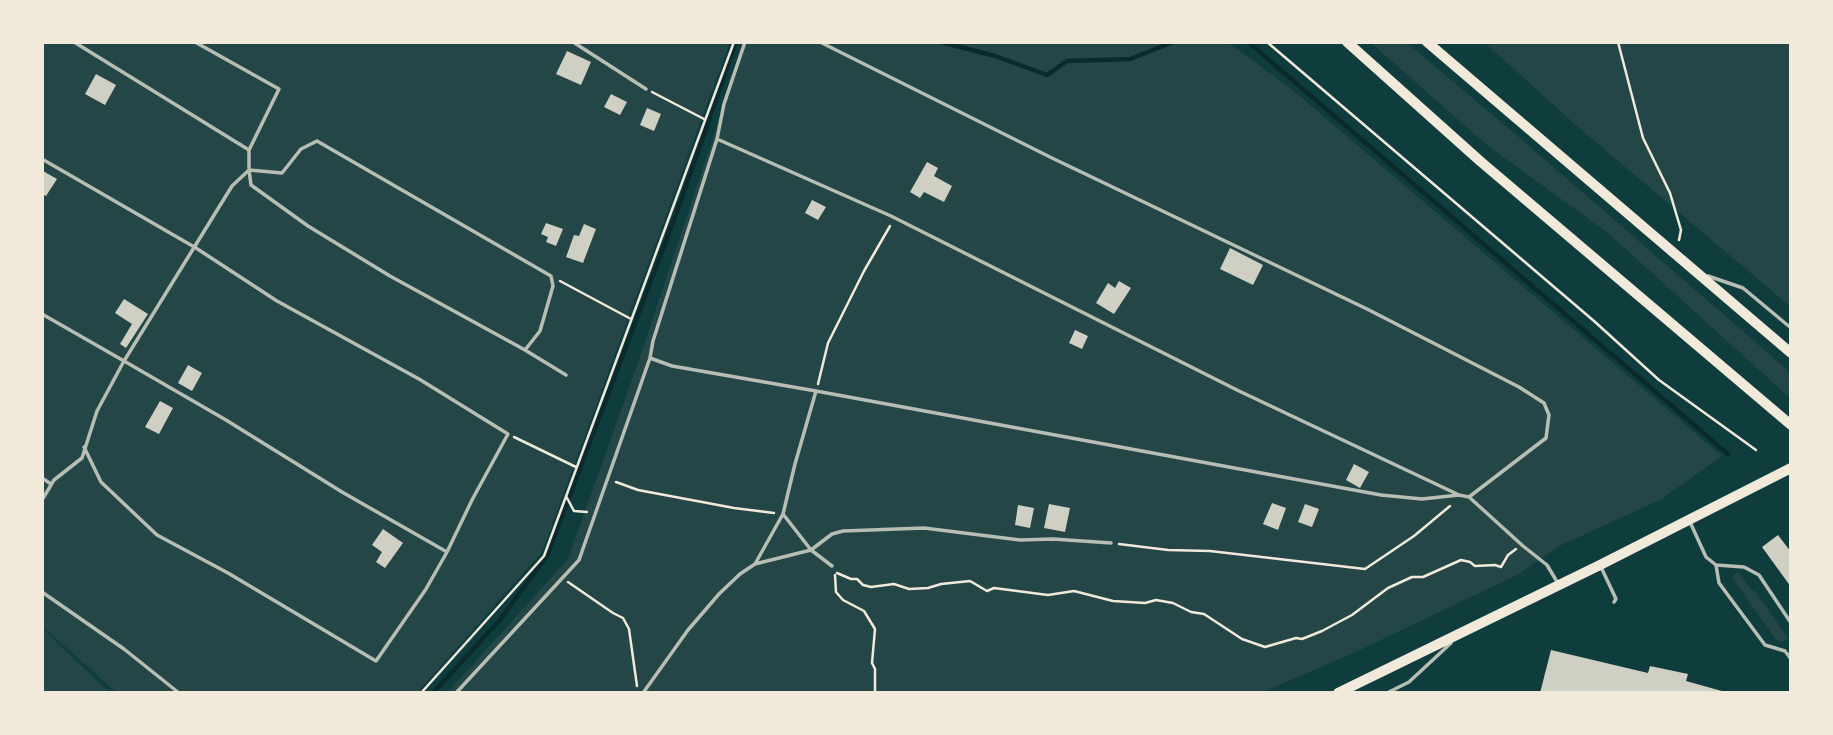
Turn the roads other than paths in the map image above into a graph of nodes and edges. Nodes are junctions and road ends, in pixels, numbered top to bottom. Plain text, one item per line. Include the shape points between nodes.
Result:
1 (74, 42) edge
2 (195, 42) edge
3 (573, 42) edge
4 (745, 42) edge
5 (820, 42) edge
6 (1347, 42) edge
7 (1427, 42) edge
8 (646, 89) road end
9 (717, 139) junction
10 (249, 150) junction
11 (42, 159) edge
12 (249, 170) junction
13 (195, 248) junction
14 (1699, 273) junction
15 (42, 314) edge
16 (1791, 328) edge
17 (525, 350) junction
18 (1791, 353) edge
19 (650, 358) junction
20 (124, 361) junction
21 (566, 375) dead end
22 (816, 391) junction
23 (1791, 425) edge
24 (85, 447) junction
25 (1791, 468) edge
26 (42, 478) edge
27 (51, 484) junction
28 (1458, 495) junction
29 (1469, 496) junction
30 (42, 500) edge
31 (783, 514) junction
32 (1689, 520) junction
33 (1111, 543) road end
34 (811, 550) junction
35 (447, 552) junction
36 (755, 564) junction
37 (1600, 565) junction
38 (1716, 565) junction
39 (832, 566) dead end
40 (1559, 584) junction
41 (42, 592) edge
42 (1614, 602) dead end
43 (1791, 623) edge
44 (1459, 634) junction
45 (1791, 648) edge
46 (1785, 651) junction
47 (1791, 659) edge
48 (178, 693) edge
49 (456, 693) edge
50 (641, 693) edge
51 (1338, 693) edge
52 (1387, 693) edge

1 - 10 lane
2 - 10 lane via 279,89
3 - 8 lane
4 - 9 lane
5 - 29 lane via 1367,309 1544,403 1549,415 1546,438
6 - 23 main road
7 - 14 main road
9 - 19 lane
9 - 28 lane via 895,218 1238,391
10 - 12 lane
11 - 13 lane
12 - 13 lane via 232,186
12 - 17 lane via 251,185 308,226
12 - 17 lane via 282,173 301,149 317,141 551,276 553,286 540,331
13 - 20 lane
13 - 35 lane via 276,301 508,434
14 - 16 lane via 1743,288
14 - 18 main road
15 - 20 lane
17 - 21 lane
19 - 22 lane via 672,366
19 - 49 lane via 579,559
20 - 24 lane via 97,411
20 - 35 lane
22 - 28 lane via 1381,495 1422,499
22 - 31 lane
24 - 27 lane via 82,458
24 - 35 lane via 101,482 157,535 376,661
25 - 32 main road
26 - 27 lane
27 - 30 lane
28 - 29 lane
29 - 40 lane via 1547,565
31 - 34 lane
31 - 36 lane
32 - 37 main road
32 - 38 lane via 1706,557
33 - 34 lane via 1020,540 924,527 843,531
34 - 36 lane
34 - 39 lane
36 - 50 lane via 719,594
37 - 40 main road
37 - 42 lane
38 - 43 lane via 1744,567 1759,575
38 - 46 lane via 1719,583 1765,645
40 - 44 main road
41 - 48 lane
44 - 51 main road
44 - 52 lane via 1409,682
45 - 46 lane
46 - 47 lane

